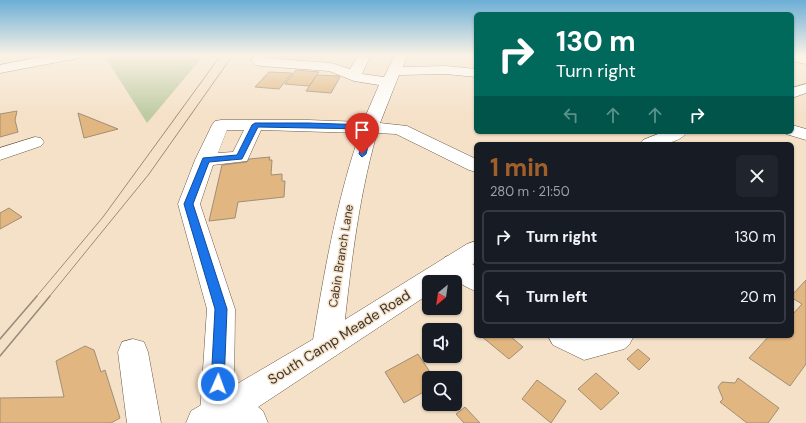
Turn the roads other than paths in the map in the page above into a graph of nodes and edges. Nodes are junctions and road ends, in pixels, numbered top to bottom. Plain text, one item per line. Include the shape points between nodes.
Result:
1 (354, 75) edge
2 (374, 75) edge
3 (393, 75) edge
4 (806, 88) edge
5 (794, 92) edge
6 (255, 125) junction
7 (370, 127) junction
8 (794, 131) edge
9 (673, 134) edge
10 (806, 135) edge
11 (34, 142) dead end
12 (654, 142) edge
13 (0, 154) edge
14 (205, 160) junction
15 (474, 165) edge
16 (469, 265) edge
17 (567, 338) edge
18 (616, 338) edge
19 (327, 346) junction
20 (133, 352) dead end
21 (225, 416) edge
22 (144, 423) edge

1 - 2 street via 359,78
3 - 7 street, Cabin Branch Lane
4 - 5 street
6 - 7 street
6 - 14 street via 240,157
6 - 14 street via 221,125
7 - 15 street via 401,130
7 - 19 street, Cabin Branch Lane via 344,223
8 - 10 street
9 - 12 street
11 - 13 street
14 - 21 street via 189,204 221,309
16 - 19 street, South Camp Meade Road
17 - 18 street via 584,347
19 - 21 street, South Camp Meade Road
20 - 22 street

